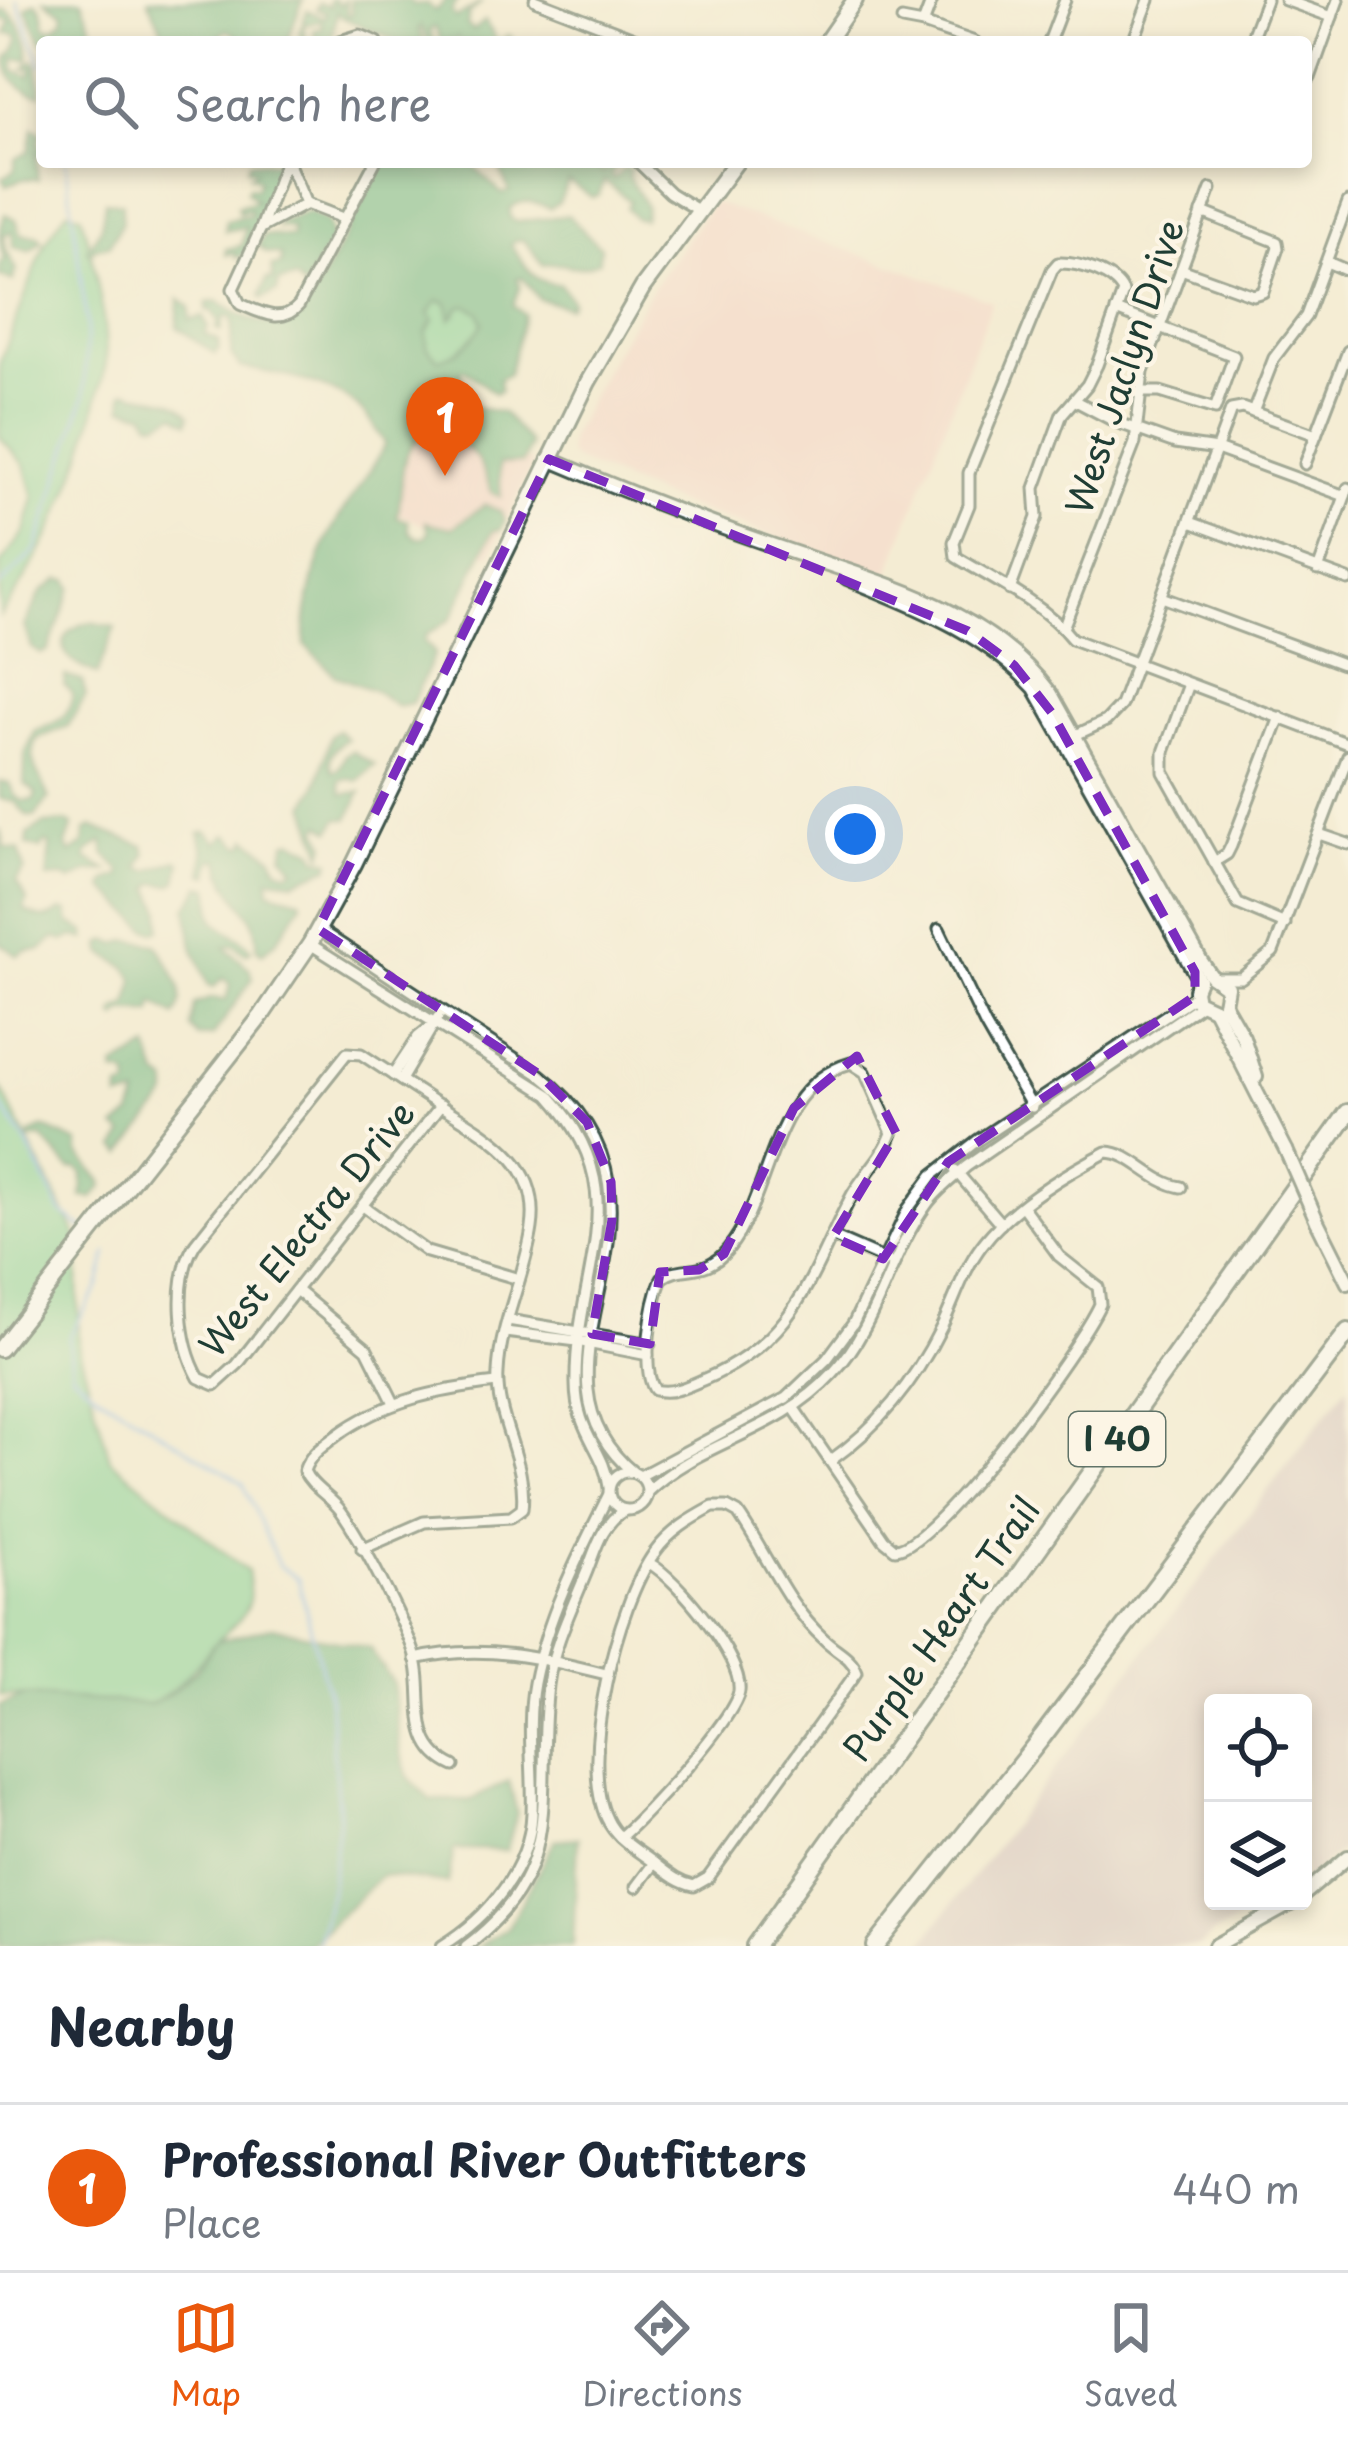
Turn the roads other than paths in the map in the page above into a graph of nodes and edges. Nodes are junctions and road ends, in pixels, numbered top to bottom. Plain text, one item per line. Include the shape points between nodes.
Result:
1 (535, 0) edge
2 (855, 0) edge
3 (932, 0) edge
4 (1065, 0) edge
5 (1149, 0) edge
6 (1265, 0) edge
7 (1285, 0) edge
8 (1338, 0) edge
9 (567, 6) edge
10 (1332, 17) junction
11 (902, 20) dead end
12 (923, 24) junction
13 (631, 36) edge
14 (830, 36) edge
15 (958, 36) edge
16 (1051, 36) edge
17 (1135, 36) edge
18 (1252, 36) edge
19 (1312, 72) edge
20 (284, 168) edge
21 (289, 168) edge
22 (372, 168) edge
23 (644, 168) edge
24 (731, 168) edge
25 (1211, 189) dead end
26 (1348, 202) edge
27 (306, 204) junction
28 (698, 210) junction
29 (1202, 212) junction
30 (345, 219) junction
31 (261, 228) junction
32 (1327, 262) junction
33 (1181, 269) junction
34 (1348, 271) edge
35 (1116, 310) junction
36 (1160, 326) junction
37 (1348, 351) edge
38 (1141, 392) junction
39 (1074, 400) junction
40 (1253, 412) junction
41 (1139, 430) junction
42 (1316, 435) junction
43 (1217, 449) junction
44 (549, 459) junction
45 (1305, 464) dead end
46 (1346, 492) edge
47 (1190, 522) junction
48 (1318, 570) junction
49 (1348, 580) edge
50 (1010, 590) junction
51 (1162, 597) junction
52 (1064, 628) junction
53 (1137, 664) junction
54 (1348, 666) edge
55 (1189, 684) junction
56 (1280, 717) junction
57 (1071, 737) junction
58 (1348, 743) edge
59 (1348, 756) edge
60 (1319, 834) junction
61 (1348, 844) edge
62 (1214, 862) junction
63 (1285, 924) junction
64 (939, 929) dead end
65 (314, 936) junction
66 (1210, 978) junction
67 (1241, 978) junction
68 (1212, 1002) junction
69 (442, 1010) junction
70 (433, 1023) junction
71 (397, 1077) junction
72 (1031, 1105) junction
73 (441, 1106) junction
74 (1348, 1113) edge
75 (1038, 1117) junction
76 (948, 1162) junction
77 (958, 1174) junction
78 (1181, 1187) dead end
79 (363, 1206) junction
80 (1023, 1207) junction
81 (1001, 1223) junction
82 (833, 1237) junction
83 (883, 1259) junction
84 (896, 1265) junction
85 (519, 1279) junction
86 (1346, 1279) edge
87 (296, 1290) junction
88 (506, 1326) junction
89 (1348, 1332) edge
90 (578, 1336) junction
91 (591, 1339) junction
92 (0, 1348) edge
93 (649, 1350) junction
94 (497, 1383) junction
95 (394, 1403) junction
96 (790, 1403) junction
97 (830, 1461) junction
98 (637, 1474) junction
99 (609, 1490) junction
100 (647, 1492) junction
101 (625, 1510) junction
102 (362, 1549) junction
103 (649, 1563) junction
104 (540, 1658) junction
105 (415, 1659) junction
106 (553, 1661) junction
107 (606, 1674) junction
108 (454, 1766) dead end
109 (620, 1837) junction
110 (1348, 1857) edge
111 (654, 1863) junction
112 (636, 1886) dead end
113 (1312, 1887) edge
114 (1278, 1910) edge
115 (442, 1946) edge
116 (466, 1946) edge
117 (755, 1946) edge
118 (876, 1946) edge
119 (1215, 1946) edge

1 - 9 street
2 - 14 main road
3 - 12 street
4 - 16 street
5 - 17 street
6 - 18 street
7 - 10 street
8 - 10 street
9 - 13 street
10 - 19 street
11 - 12 street
12 - 15 street
20 - 31 street
21 - 27 street
22 - 30 street
23 - 28 street
24 - 28 main road
25 - 29 street, West Jaclyn Drive
26 - 32 street
27 - 30 street
27 - 31 street
28 - 44 main road via 629,308
29 - 33 street, West Jaclyn Drive
29 - 33 street via 1277,242 1263,292 1252,296
30 - 31 street via 285,316 260,313 233,294
32 - 34 street
32 - 40 street
33 - 36 street, West Jaclyn Drive
35 - 36 street
35 - 39 street via 1097,365
35 - 50 street via 1121,284 1058,263 968,472 969,505 953,550
36 - 38 street, West Jaclyn Drive
36 - 38 street via 1230,352 1235,362 1215,409
37 - 42 street
38 - 41 street, West Jaclyn Drive
39 - 41 street
39 - 50 street via 1035,488 1037,517
40 - 42 street
40 - 43 street via 1232,410
41 - 43 street
41 - 52 street, West Jaclyn Drive
42 - 45 street
43 - 46 street
43 - 47 street
44 - 57 street via 941,604 990,632 1036,674
44 - 65 main road
46 - 48 street
47 - 48 street
47 - 51 street
48 - 49 street
50 - 52 street
51 - 53 street
51 - 54 street
52 - 53 street via 1072,639
53 - 55 street
53 - 57 street via 1113,715
55 - 56 street
55 - 62 street via 1164,772
56 - 58 street
56 - 62 street via 1231,846
57 - 66 street
59 - 60 street
60 - 61 street
60 - 63 street
62 - 63 street via 1238,904
63 - 67 street via 1267,961
64 - 72 street
65 - 69 street
65 - 70 street
65 - 92 main road via 262,1015
66 - 67 street
66 - 68 street
66 - 68 street via 1227,986
67 - 68 street
68 - 72 street
68 - 75 street
68 - 86 street, bridge
69 - 70 street
69 - 91 street via 561,1091 599,1146 612,1220
70 - 71 street
70 - 90 street via 550,1095 591,1158 598,1223
71 - 73 street
71 - 87 street, West Electra Drive via 361,1054 341,1058 190,1251 184,1341 199,1378 215,1385
72 - 75 street
72 - 76 street
73 - 79 street, West Electra Drive
73 - 85 street via 499,1142 522,1171 533,1217
74 - 117 highway, Purple Heart Trail / I 40
75 - 77 street
76 - 77 street
76 - 83 street via 908,1208
77 - 81 street
77 - 84 street via 926,1205
78 - 80 street via 1108,1152
79 - 85 street via 427,1252
79 - 87 street, West Electra Drive
80 - 81 street
80 - 97 street via 1101,1298 986,1469 900,1550 884,1540
81 - 97 street via 970,1263 908,1384 866,1434
82 - 83 street
82 - 93 street via 807,1292 770,1339 711,1377 655,1390
82 - 93 street via 892,1133 855,1064 822,1078 794,1108 724,1254 659,1282
83 - 84 street
83 - 96 street via 853,1324
84 - 96 street via 835,1371
85 - 88 street
87 - 95 street via 362,1343
88 - 90 street
88 - 94 street
89 - 118 highway
90 - 91 street
90 - 99 street via 578,1407
91 - 93 street
91 - 98 street via 587,1395 595,1425
94 - 95 street
94 - 102 street via 523,1489 518,1514 424,1522
95 - 102 street via 335,1436 304,1471 342,1512
96 - 97 street
96 - 98 street
96 - 100 street via 762,1428 674,1469
98 - 99 street via 616,1476
98 - 100 street
99 - 101 street
99 - 104 street
100 - 101 street via 638,1508
101 - 106 street via 600,1538
102 - 105 street
103 - 107 street
103 - 109 street via 697,1606 739,1689 656,1804
103 - 111 street via 688,1521 732,1508 806,1619 857,1672 704,1883 688,1886
104 - 105 street via 467,1652
104 - 106 street
104 - 115 street via 531,1711 532,1819 523,1850 496,1901
105 - 108 street via 425,1742
106 - 107 street
106 - 116 street via 546,1798 534,1860 508,1907
107 - 109 street via 600,1796
109 - 111 street
110 - 113 street
111 - 112 street
114 - 119 street

